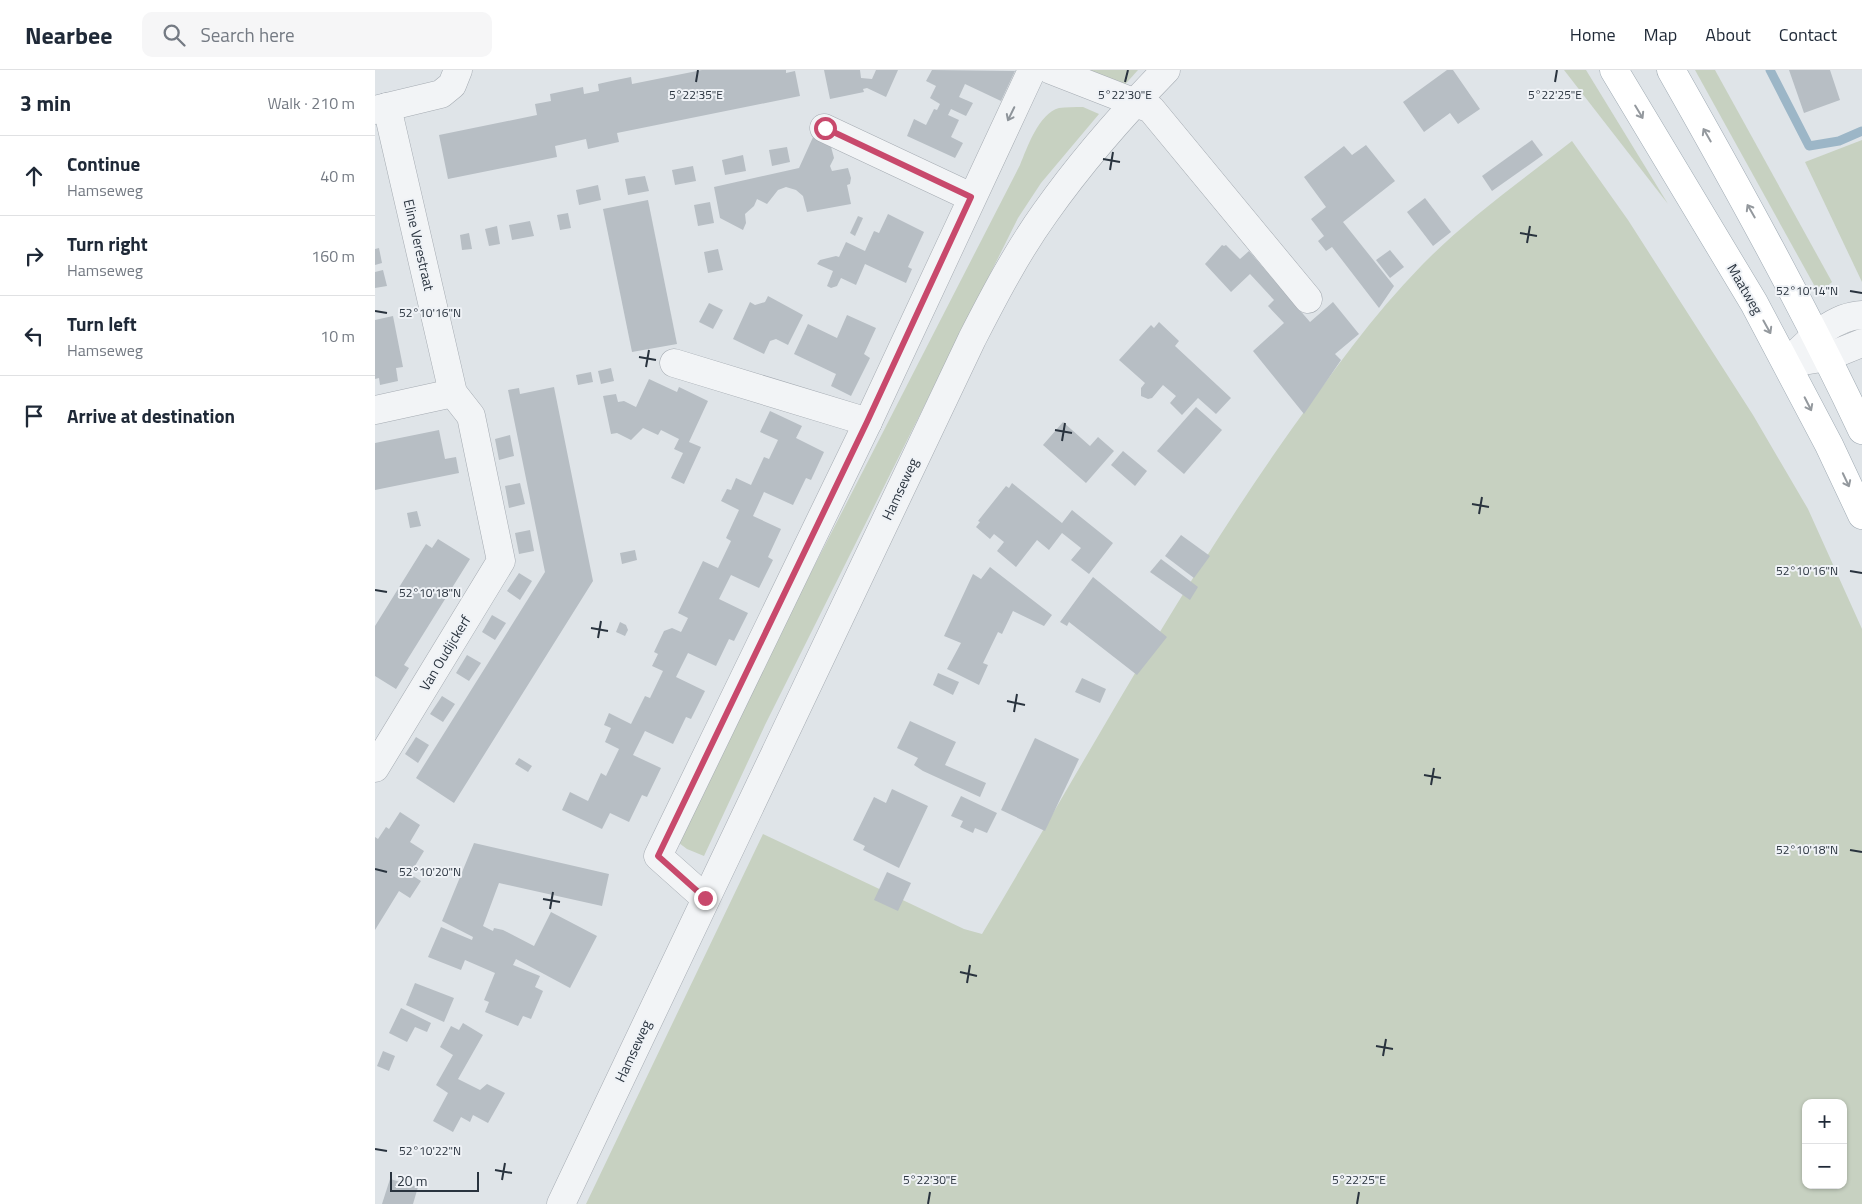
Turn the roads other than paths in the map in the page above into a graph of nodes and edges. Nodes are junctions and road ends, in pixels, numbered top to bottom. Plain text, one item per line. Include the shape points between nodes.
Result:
1 (458, 70) edge
2 (1032, 70) edge
3 (1051, 70) edge
4 (1166, 70) edge
5 (1614, 70) edge
6 (1671, 70) edge
7 (1134, 103) junction
8 (381, 109) edge
9 (825, 128) dead end
10 (971, 197) junction
11 (1308, 299) dead end
12 (1862, 315) edge
13 (1862, 343) edge
14 (1822, 346) junction
15 (674, 363) dead end
16 (1787, 363) junction
17 (453, 393) junction
18 (375, 410) edge
19 (867, 422) junction
20 (1862, 430) edge
21 (1862, 514) edge
22 (375, 768) edge
23 (696, 891) junction
24 (561, 1204) edge

1 - 8 street via 452,85 441,94
2 -> 10 street
3 - 7 street
4 - 7 street, Hamseweg
5 -> 16 main road, Maatweg
14 -> 6 main road
7 - 11 street via 1151,109
7 - 23 street, Hamseweg via 1095,147 1045,213 998,288
8 - 17 street, Eline Verestraat
9 - 10 street
10 - 19 street
12 - 14 street via 1853,316
13 - 14 street
14 - 16 street
14 - 20 main road
15 - 19 street
16 -> 21 main road, Maatweg
17 - 18 street
17 - 22 street, Van Oudijckerf via 471,416 501,561
19 - 23 street via 658,856
23 - 24 street, Hamseweg

